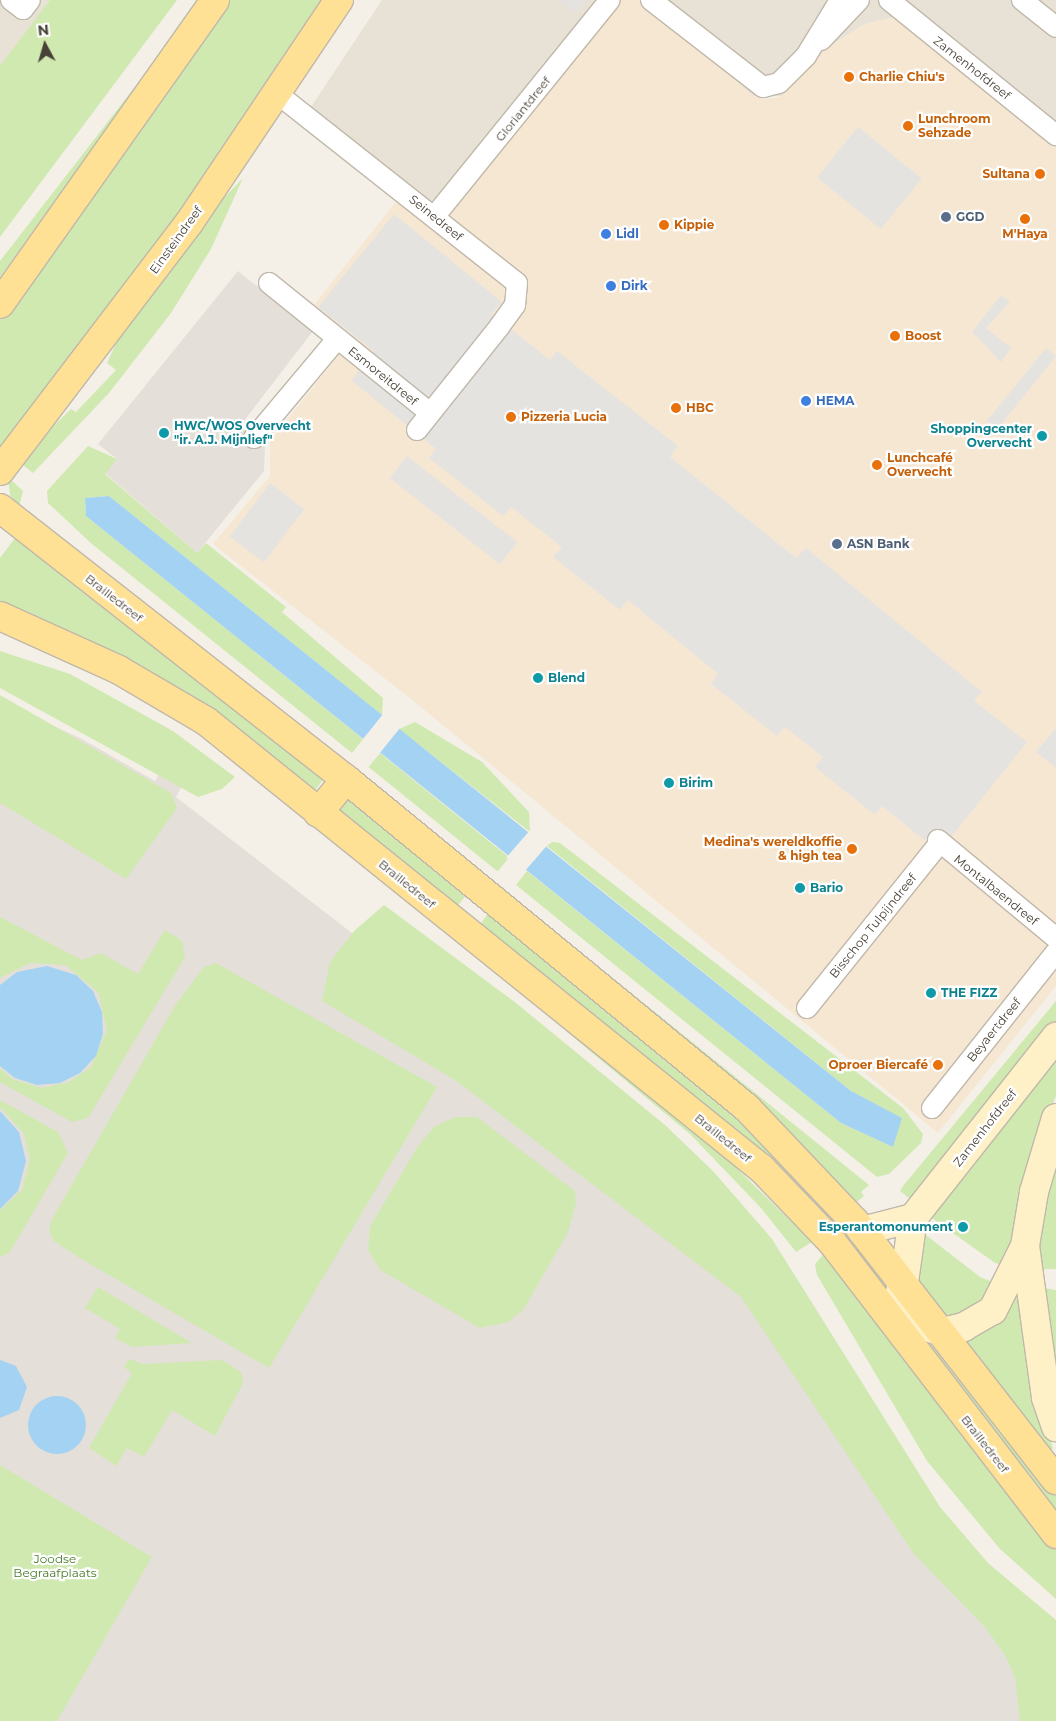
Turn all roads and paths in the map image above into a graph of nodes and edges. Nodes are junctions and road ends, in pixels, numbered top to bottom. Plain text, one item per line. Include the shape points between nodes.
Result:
1 (11, 0) edge
2 (30, 0) edge
3 (215, 0) edge
4 (340, 0) edge
5 (610, 0) edge
6 (651, 0) edge
7 (840, 0) edge
8 (859, 0) edge
9 (889, 0) edge
10 (1022, 0) edge
11 (1056, 27) edge
12 (812, 48) junction
13 (280, 95) junction
14 (1056, 135) edge
15 (434, 217) junction
16 (268, 283) dead end
17 (0, 304) edge
18 (337, 338) junction
19 (471, 364) joint
20 (430, 413) junction
21 (416, 430) dead end
22 (254, 438) dead end
23 (0, 471) edge
24 (0, 508) edge
25 (0, 616) edge
26 (346, 779) junction
27 (318, 813) junction
28 (939, 842) joint
29 (1056, 938) edge
30 (1056, 952) edge
31 (807, 1008) dead end
32 (1056, 1037) edge
33 (932, 1108) dead end
34 (1056, 1118) edge
35 (913, 1218) junction
36 (862, 1231) junction
37 (1025, 1246) junction
38 (904, 1282) junction
39 (891, 1316) junction
40 (943, 1332) junction
41 (1056, 1427) edge
42 (1056, 1480) edge
43 (1056, 1534) edge

1 - 2 street via 23,9
3 - 17 main road
4 - 13 main road, Einsteindreef
5 - 15 street, Gloriantdreef
6 - 12 street via 756,85 779,83
7 - 12 street
8 - 12 street via 842,23
9 - 14 street, Zamenhofdreef
10 - 11 street
13 - 15 street, Seinedreef
13 - 23 main road, Einsteindreef via 87,361
15 - 19 street, Seinedreef via 517,283 515,305
16 - 18 street, Esmoreitdreef
18 - 20 street, Esmoreitdreef
18 - 22 street, Esmoreitdreef
19 - 20 street, Esmoreitdreef
20 - 21 street, Esmoreitdreef
24 - 26 main road, Brailledreef
25 - 27 main road, Brailledreef via 159,692 206,721
26 - 27 main road
26 - 36 main road, Brailledreef via 747,1108
27 - 39 main road, Brailledreef via 762,1169 832,1242
28 - 29 street, Montalbaendreef
28 - 31 street, Bisschop Tulpijndreef
30 - 33 street, Beyaertdreef
32 - 35 street, Zamenhofdreef
34 - 37 street via 1034,1192
35 - 36 street
35 - 38 street
36 - 38 main road, Brailledreef
37 - 40 street via 993,1310 964,1327
37 - 41 street via 1046,1398
38 - 39 street
38 - 40 main road, Brailledreef
39 - 40 street
39 - 43 main road, Brailledreef
40 - 42 main road, Brailledreef

